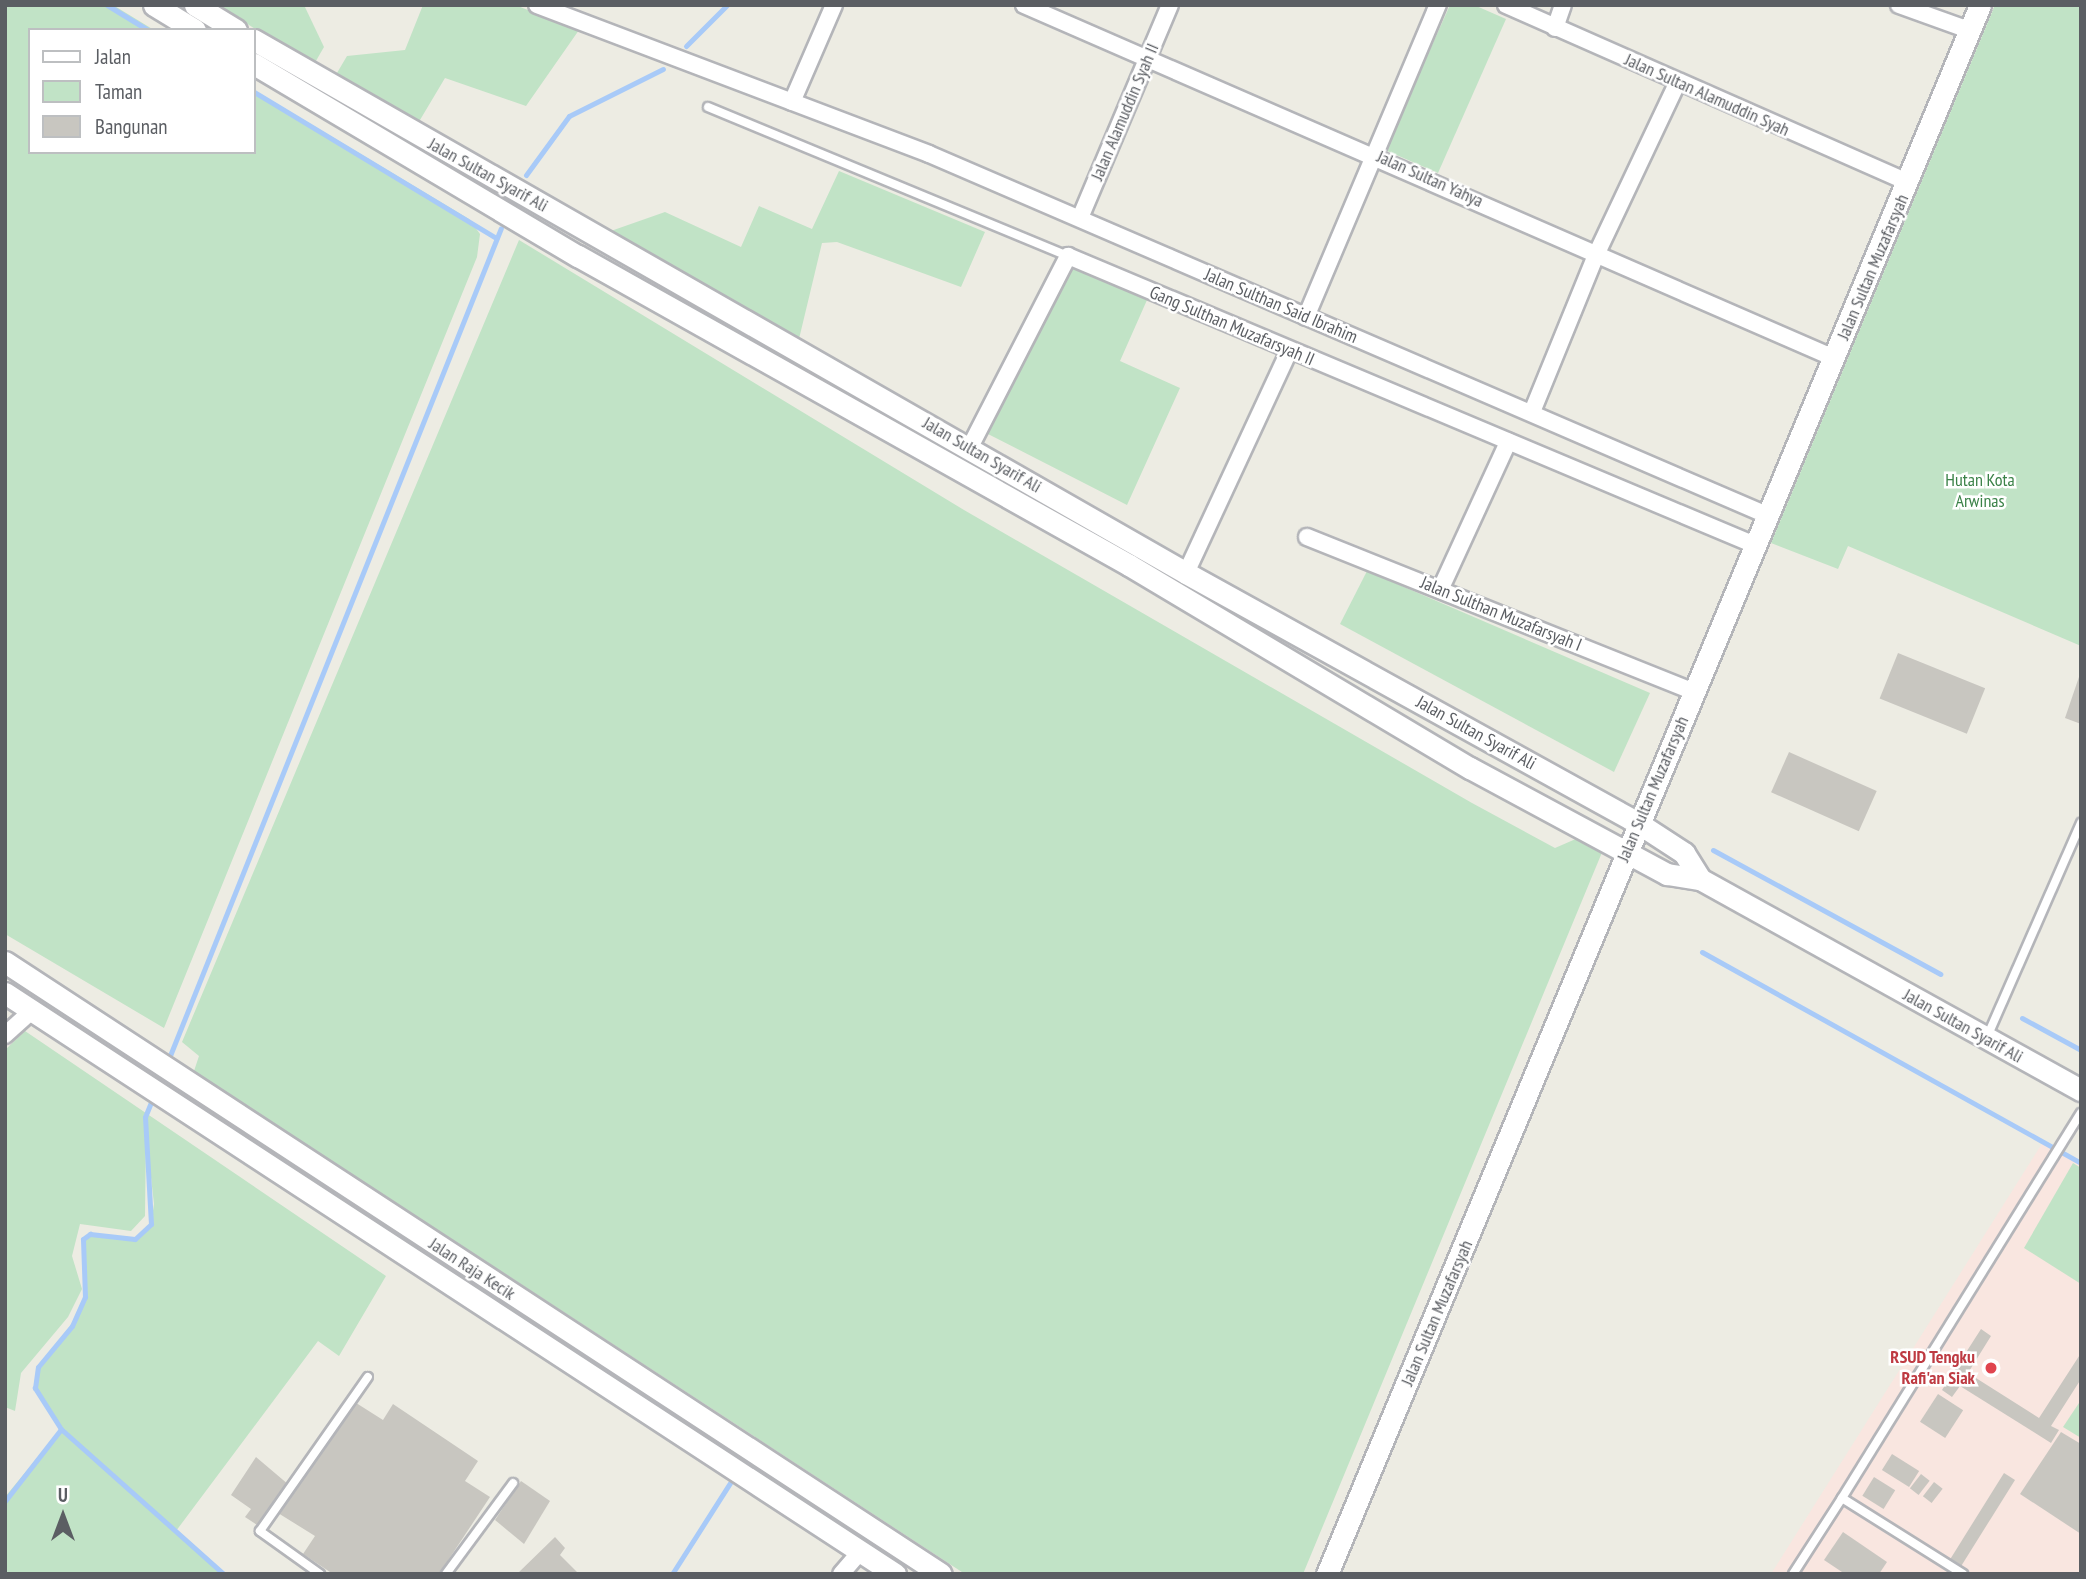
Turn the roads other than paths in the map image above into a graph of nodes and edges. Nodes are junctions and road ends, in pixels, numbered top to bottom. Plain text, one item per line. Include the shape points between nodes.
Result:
1 (154, 5) edge
2 (195, 5) edge
3 (537, 5) edge
4 (834, 5) edge
5 (1024, 5) edge
6 (1170, 5) edge
7 (1438, 5) edge
8 (1506, 5) edge
9 (1563, 5) edge
10 (1899, 5) edge
11 (1980, 5) edge
12 (192, 28) edge
13 (233, 28) edge
14 (1555, 28) junction
15 (1969, 30) junction
16 (256, 41) edge
17 (1146, 58) junction
18 (256, 66) edge
19 (1676, 84) junction
20 (792, 102) junction
21 (708, 107) dead end
22 (1377, 155) junction
23 (1908, 182) junction
24 (1080, 219) junction
25 (573, 222) junction
26 (559, 246) junction
27 (1596, 255) junction
28 (1068, 256) junction
29 (1306, 317) junction
30 (1289, 351) junction
31 (1834, 358) junction
32 (1532, 412) junction
33 (1508, 442) junction
34 (970, 447) junction
35 (1767, 515) junction
36 (1307, 537) dead end
37 (1755, 545) junction
38 (1186, 573) junction
39 (1441, 589) junction
40 (1694, 692) junction
41 (1638, 823) junction
42 (2081, 823) edge
43 (1626, 849) junction
44 (1700, 878) junction
45 (5, 961) edge
46 (5, 993) edge
47 (32, 1011) junction
48 (5, 1035) edge
49 (1986, 1039) junction
50 (2081, 1090) edge
51 (2081, 1113) edge
52 (430, 1242) junction
53 (417, 1263) junction
54 (368, 1377) dead end
55 (513, 1483) dead end
56 (1842, 1497) junction
57 (861, 1551) junction
58 (320, 1574) edge
59 (446, 1574) edge
60 (841, 1574) edge
61 (895, 1574) edge
62 (941, 1574) edge
63 (1327, 1574) edge
64 (1793, 1574) edge
65 (1963, 1574) edge

1 - 12 street
2 - 13 street
3 - 20 street, Jalan Sulthan Said Ibrahim
4 - 20 street
5 - 17 street, Jalan Sultan Yahya
6 - 17 street, Jalan Alamuddin Syah II
7 - 22 street
8 - 14 street, Jalan Sultan Alamuddin Syah
9 - 14 street
10 - 15 street
11 - 15 street, Jalan Sultan Muzafarsyah
14 - 19 street, Jalan Sultan Alamuddin Syah
15 - 23 street, Jalan Sultan Muzafarsyah
16 - 25 street, Jalan Sultan Syarif Ali
17 - 22 street, Jalan Sultan Yahya
17 - 24 street, Jalan Alamuddin Syah II
18 - 26 street, Jalan Sultan Syarif Ali
19 - 23 street, Jalan Sultan Alamuddin Syah
19 - 27 street
20 - 24 street, Jalan Sulthan Said Ibrahim
21 - 28 lane, Gang Sulthan Muzafarsyah II
22 - 27 street, Jalan Sultan Yahya
22 - 29 street
23 - 31 street, Jalan Sultan Muzafarsyah
24 - 29 street, Jalan Sulthan Said Ibrahim
25 - 26 street
25 - 34 street, Jalan Sultan Syarif Ali
26 - 43 street, Jalan Sultan Syarif Ali via 1129,565 1470,768
27 - 31 street, Jalan Sultan Yahya
27 - 32 street
28 - 30 street, Gang Sulthan Muzafarsyah II
28 - 34 street
29 - 32 street, Jalan Sulthan Said Ibrahim
30 - 33 street, Gang Sulthan Muzafarsyah II
30 - 38 street
31 - 35 street, Jalan Sultan Muzafarsyah
32 - 35 street, Jalan Sulthan Said Ibrahim
33 - 37 street, Gang Sulthan Muzafarsyah II
33 - 39 street
34 - 38 street, Jalan Sultan Syarif Ali
35 - 37 street, Jalan Sultan Muzafarsyah
36 - 39 street, Jalan Sulthan Muzafarsyah I
37 - 40 street, Jalan Sultan Muzafarsyah
38 - 41 street, Jalan Sultan Syarif Ali
39 - 40 street, Jalan Sulthan Muzafarsyah I
40 - 41 street, Jalan Sultan Muzafarsyah
41 - 43 street, Jalan Sultan Muzafarsyah
41 - 44 street, Jalan Sultan Syarif Ali via 1684,853
42 - 49 lane
43 - 44 street, Jalan Sultan Syarif Ali via 1667,874
43 - 63 street, Jalan Sultan Muzafarsyah
44 - 49 street, Jalan Sultan Syarif Ali
45 - 52 street, Jalan Raja Kecik
46 - 47 street, Jalan Raja Kecik
47 - 48 street
47 - 53 street, Jalan Raja Kecik
49 - 50 street, Jalan Sultan Syarif Ali
51 - 56 lane
52 - 53 street
52 - 62 street, Jalan Raja Kecik
53 - 57 street, Jalan Raja Kecik
54 - 58 lane via 260,1531
55 - 59 lane
56 - 64 lane
56 - 65 lane
57 - 60 street
57 - 61 street, Jalan Raja Kecik

